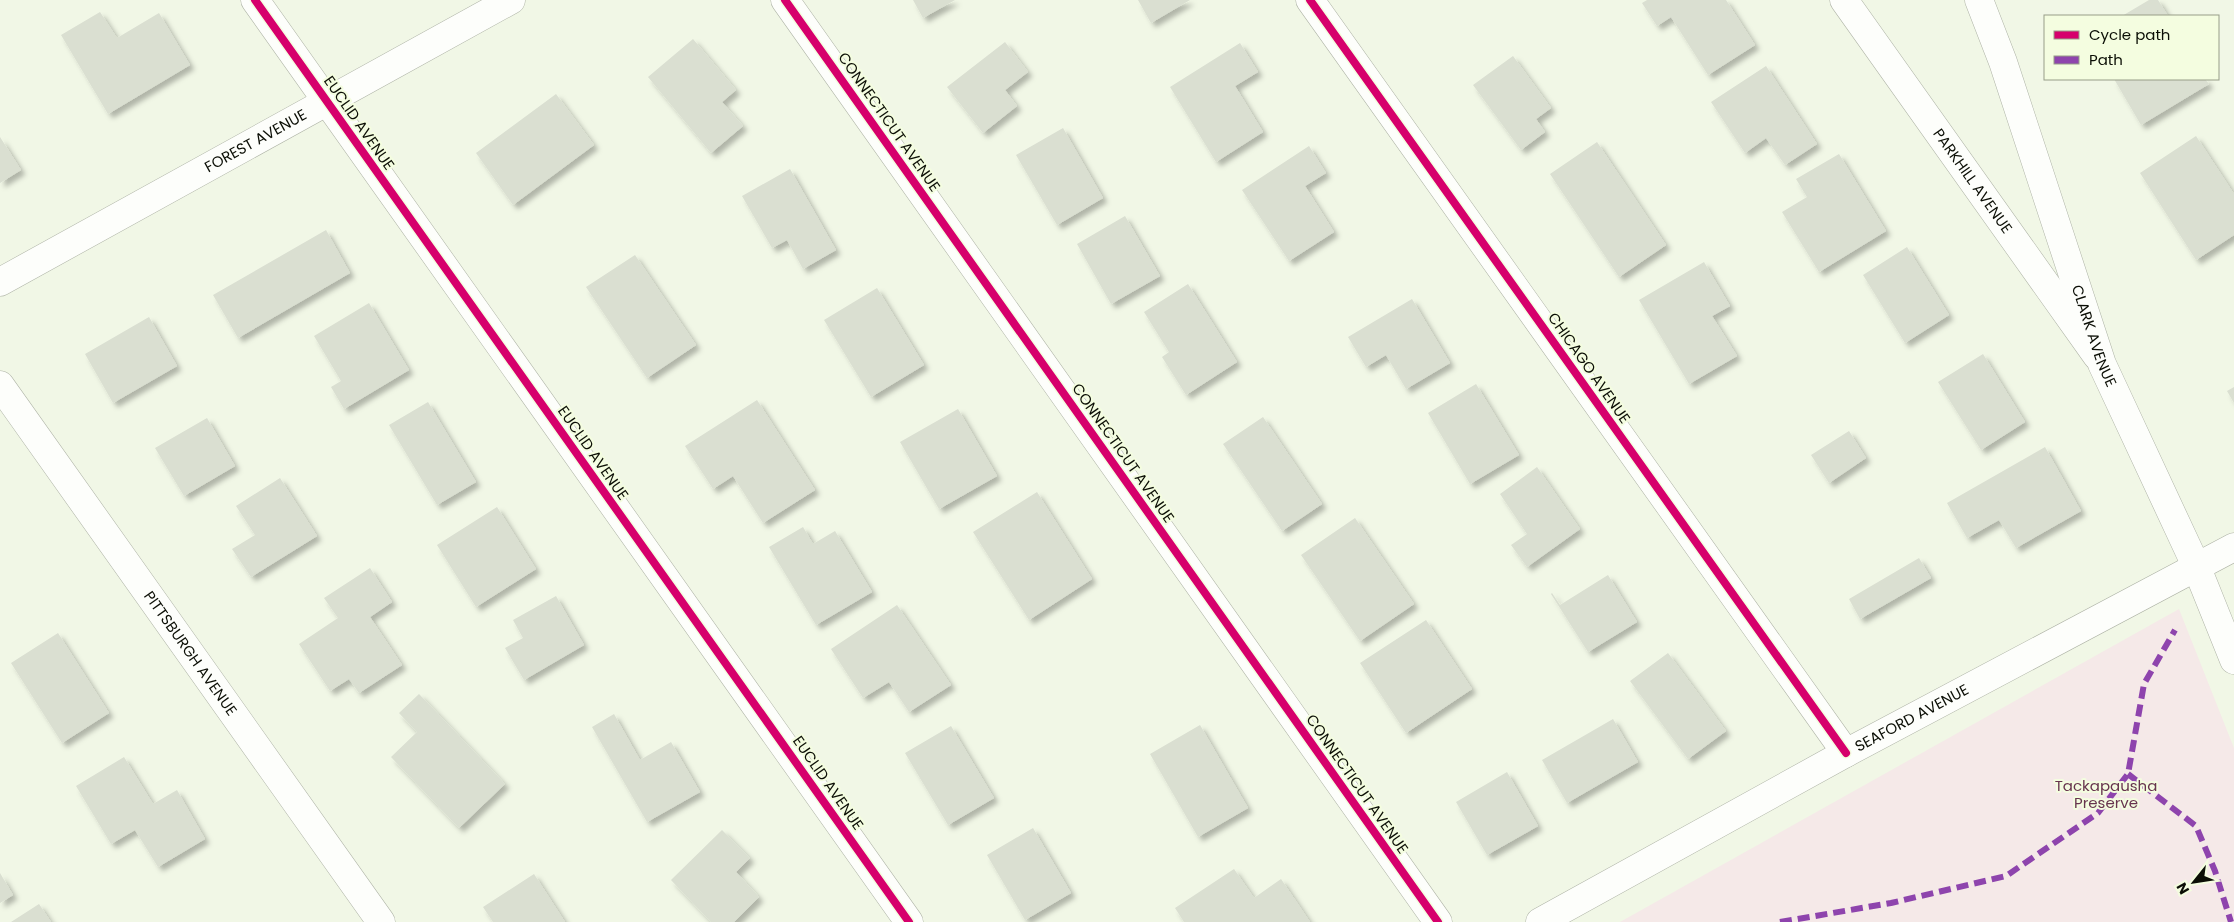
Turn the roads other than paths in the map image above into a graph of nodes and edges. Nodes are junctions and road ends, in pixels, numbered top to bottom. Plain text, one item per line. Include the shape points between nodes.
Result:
1 (255, 0) edge
2 (511, 0) edge
3 (785, 0) edge
4 (1310, 0) edge
5 (1844, 0) edge
6 (1979, 0) edge
7 (327, 102) junction
8 (0, 282) edge
9 (2102, 364) junction
10 (0, 385) edge
11 (2234, 548) edge
12 (2197, 568) junction
13 (2234, 660) edge
14 (1846, 753) junction
15 (381, 922) edge
16 (909, 922) edge
17 (1438, 922) edge
18 (1540, 922) edge

1 - 7 street, EUCLID AVENUE
2 - 7 street, FOREST AVENUE
3 - 17 street, CONNECTICUT AVENUE
4 - 14 street, CHICAGO AVENUE
5 - 9 street, PARKHILL AVENUE
6 - 9 street, CLARK AVENUE via 2003,62
7 - 8 street, FOREST AVENUE
7 - 16 street, EUCLID AVENUE
9 - 12 street, CLARK AVENUE
10 - 15 street, PITTSBURGH AVENUE
11 - 12 street, SEAFORD AVENUE
12 - 13 street, CLARK AVENUE
12 - 14 street, SEAFORD AVENUE
14 - 18 street, SEAFORD AVENUE

